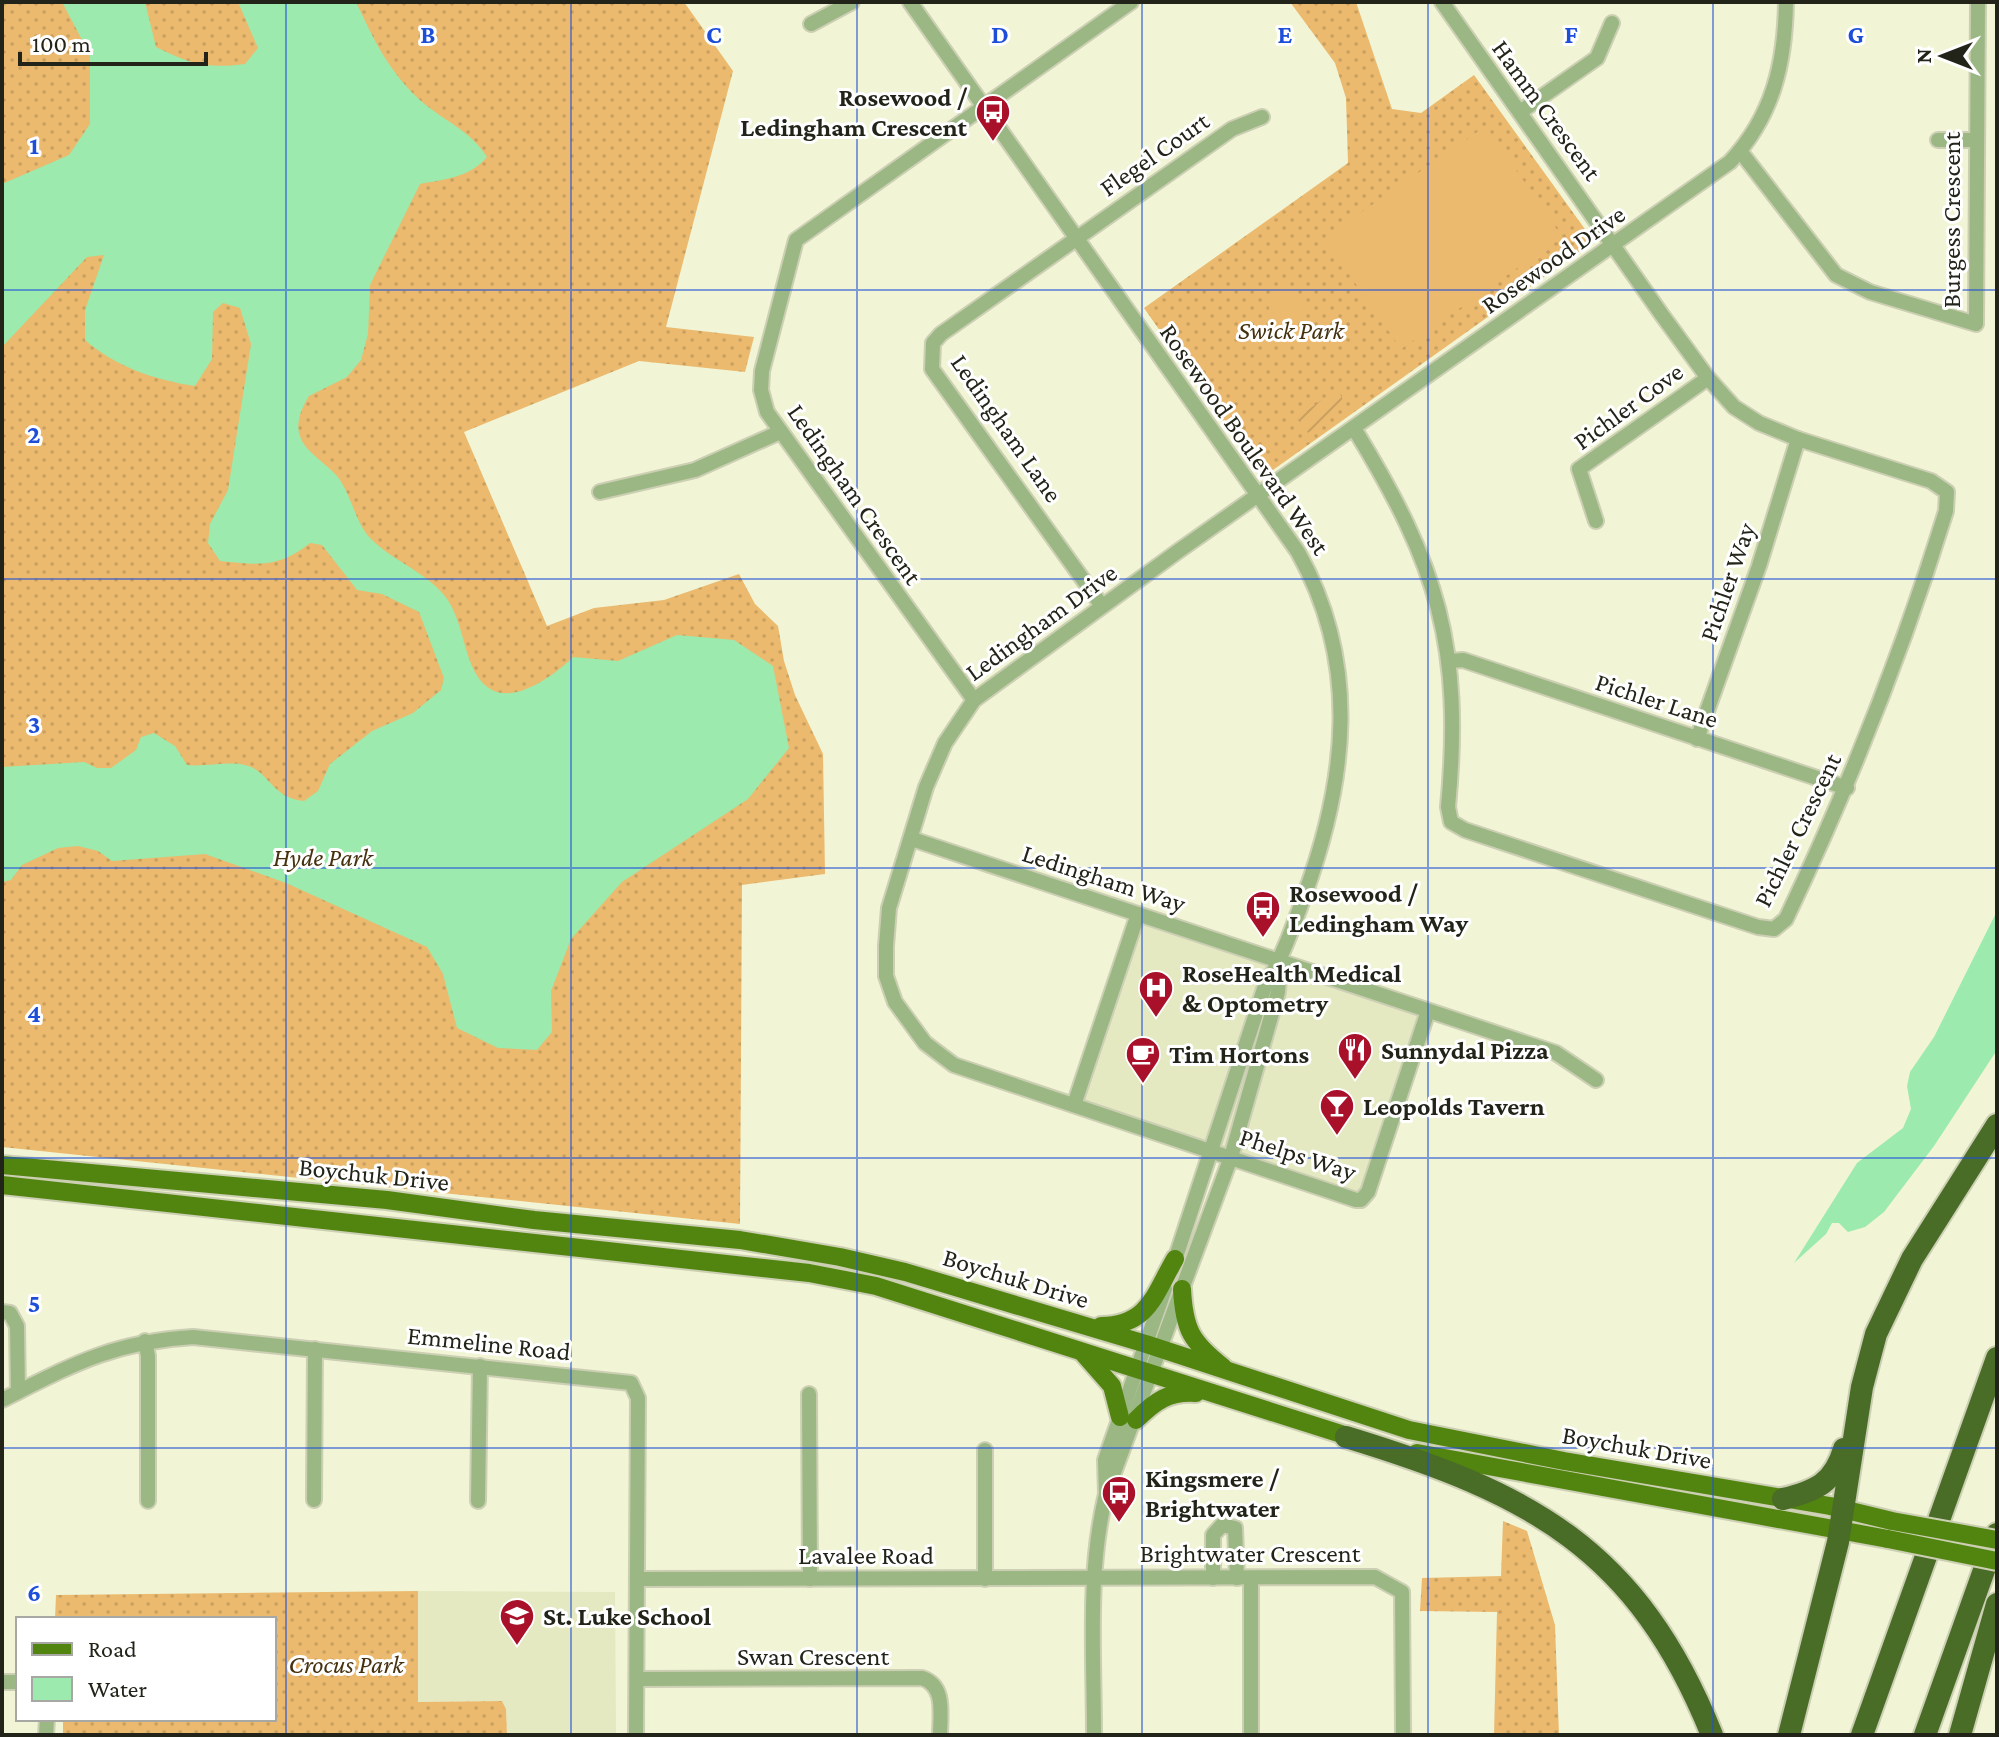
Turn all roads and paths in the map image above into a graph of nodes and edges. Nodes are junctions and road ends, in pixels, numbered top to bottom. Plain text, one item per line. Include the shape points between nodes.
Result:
1 (852, 2) edge
2 (910, 2) edge
3 (1131, 2) edge
4 (1442, 2) edge
5 (1786, 2) edge
6 (1978, 2) edge
7 (1612, 23) dead end
8 (811, 24) dead end
9 (984, 108) junction
10 (1520, 112) junction
11 (1262, 117) dead end
12 (1938, 140) dead end
13 (1974, 140) junction
14 (1740, 151) junction
15 (1078, 237) junction
16 (1614, 246) junction
17 (1708, 378) junction
18 (1355, 430) junction
19 (780, 432) junction
20 (1798, 439) junction
21 (600, 492) dead end
22 (1261, 495) junction
23 (1596, 521) dead end
24 (1102, 606) junction
25 (1451, 661) junction
26 (974, 700) junction
27 (1697, 739) junction
28 (1847, 788) junction
29 (912, 839) junction
30 (1138, 914) junction
31 (1280, 961) junction
32 (1428, 1011) junction
33 (1596, 1080) dead end
34 (1074, 1105) junction
35 (1997, 1125) edge
36 (1210, 1151) junction
37 (1231, 1157) junction
38 (2, 1165) edge
39 (2, 1185) edge
40 (1175, 1259) junction
41 (1182, 1289) junction
42 (2, 1312) edge
43 (1086, 1326) junction
44 (145, 1341) junction
45 (1154, 1347) junction
46 (315, 1349) junction
47 (1078, 1349) junction
48 (1997, 1358) edge
49 (480, 1366) junction
50 (1144, 1370) junction
51 (1235, 1376) junction
52 (1862, 1387) junction
53 (18, 1392) junction
54 (809, 1394) dead end
55 (1231, 1399) junction
56 (2, 1400) edge
57 (1128, 1418) junction
58 (1346, 1437) junction
59 (985, 1450) dead end
60 (1783, 1499) junction
61 (314, 1500) dead end
62 (148, 1501) dead end
63 (478, 1501) dead end
64 (1842, 1520) junction
65 (1890, 1530) junction
66 (1997, 1534) edge
67 (1997, 1540) edge
68 (1997, 1561) edge
69 (1094, 1578) junction
70 (1213, 1578) junction
71 (1244, 1578) junction
72 (637, 1579) junction
73 (810, 1579) junction
74 (985, 1579) junction
75 (1997, 1604) edge
76 (637, 1679) junction
77 (636, 1735) edge
78 (940, 1735) edge
79 (1094, 1735) edge
80 (1251, 1735) edge
81 (1403, 1735) edge
82 (1712, 1735) edge
83 (1789, 1735) edge
84 (1862, 1735) edge
85 (1925, 1735) edge
86 (1960, 1735) edge

1 - 8 street
2 - 9 street, Rosewood Boulevard West
3 - 9 street, Ledingham Crescent
4 - 10 street, Hamm Crescent
5 - 14 street, Rosewood Drive via 1779,81 1766,113
6 - 13 street, Burgess Crescent
7 - 10 street via 1597,58
9 - 15 street, Rosewood Boulevard West
9 - 19 street, Ledingham Crescent via 796,240 762,371 762,398
10 - 16 street, Hamm Crescent
11 - 15 street, Flegel Court via 1232,129
12 - 13 street
13 - 14 street, Burgess Crescent via 1976,324 1870,292 1836,275
14 - 16 street, Rosewood Drive
15 - 22 street, Rosewood Boulevard West
15 - 24 street, Ledingham Lane via 941,334 930,356 932,369
16 - 17 street, Pichler Crescent
16 - 18 street, Rosewood Drive
17 - 20 street, Pichler Crescent via 1734,407
17 - 23 street, Pichler Cove via 1579,469
18 - 22 street, Rosewood Drive
18 - 25 street, Pichler Crescent via 1395,496 1430,572
19 - 21 street via 695,470
19 - 26 street, Ledingham Crescent
20 - 27 street, Pichler Way
20 - 28 street, Pichler Crescent via 1931,481 1947,492 1946,511 1909,632
22 - 24 street, Ledingham Drive
22 - 31 street, Rosewood Boulevard West via 1313,579 1340,692 1335,797
24 - 26 street, Ledingham Drive
25 - 27 street, Pichler Lane via 1463,660
25 - 28 street, Pichler Crescent via 1451,822 1758,927 1774,929 1786,919
26 - 29 street, Ledingham Drive via 945,743
27 - 28 street, Pichler Lane
29 - 30 street, Ledingham Way
29 - 34 street, Ledingham Drive via 889,908 886,946 886,976 907,1023 954,1065
30 - 31 street, Ledingham Way
30 - 34 street
31 - 32 street, Ledingham Way
31 - 36 street, Rosewood Boulevard West via 1264,989
31 - 37 street, Rosewood Boulevard West via 1278,992
32 - 33 street, Ledingham Way via 1556,1053
32 - 37 street, Phelps Way via 1374,1177 1361,1200
34 - 36 street, Ledingham Drive
35 - 52 highway via 1900,1280 1876,1334
36 - 37 street, Phelps Way
36 - 40 street, Rosewood Boulevard West
37 - 41 street, Rosewood Boulevard West
38 - 43 main road, Boychuk Drive via 387,1200 740,1240 905,1272
39 - 47 main road, Boychuk Drive via 809,1273 876,1286
40 - 43 main road via 1134,1321
40 - 45 street, Rosewood Boulevard West
41 - 45 street, Rosewood Boulevard West
41 - 51 main road via 1184,1320 1192,1337
42 - 53 street via 10,1313 17,1326
43 - 45 main road, Boychuk Drive
44 - 46 street, Emmeline Road via 193,1337
44 - 53 street, Emmeline Road via 99,1352
44 - 62 street
45 - 50 street, Rosewood Boulevard West
45 - 51 main road, Boychuk Drive
46 - 49 street, Emmeline Road
46 - 61 street
47 - 50 main road, Boychuk Drive
47 - 57 main road via 1112,1386
48 - 84 highway
49 - 63 street
49 - 72 street, Emmeline Road via 631,1383 638,1398
50 - 55 main road, Boychuk Drive
50 - 57 street, Rosewood Boulevard West
51 - 60 main road, Boychuk Drive via 1409,1430
52 - 60 highway via 1834,1474 1825,1485
52 - 64 highway
53 - 56 street, Emmeline Road
54 - 73 street
55 - 57 main road via 1174,1393
55 - 58 main road, Boychuk Drive
57 - 69 street, Rosewood Boulevard West via 1098,1529
58 - 64 main road, Boychuk Drive via 1452,1460
58 - 82 highway via 1437,1465 1555,1523 1636,1600 1682,1666
59 - 74 street
60 - 64 main road, Boychuk Drive
64 - 65 main road, Boychuk Drive
64 - 83 highway
65 - 67 main road, Boychuk Drive, bridge
65 - 68 main road, Boychuk Drive, bridge
66 - 85 highway
69 - 70 street, Brightwater Crescent
69 - 74 street, Lavalee Road
69 - 79 street, Rosewood Boulevard West
70 - 71 street, Brightwater Crescent
70 - 71 street via 1213,1535 1222,1525 1235,1528
71 - 80 street
71 - 81 street, Brightwater Crescent via 1375,1577 1402,1592
72 - 73 street, Lavalee Road
72 - 76 street, Emmeline Road
73 - 74 street, Lavalee Road
75 - 86 highway
76 - 77 street, Emmeline Road
76 - 78 street, Swan Crescent via 922,1678 938,1691

